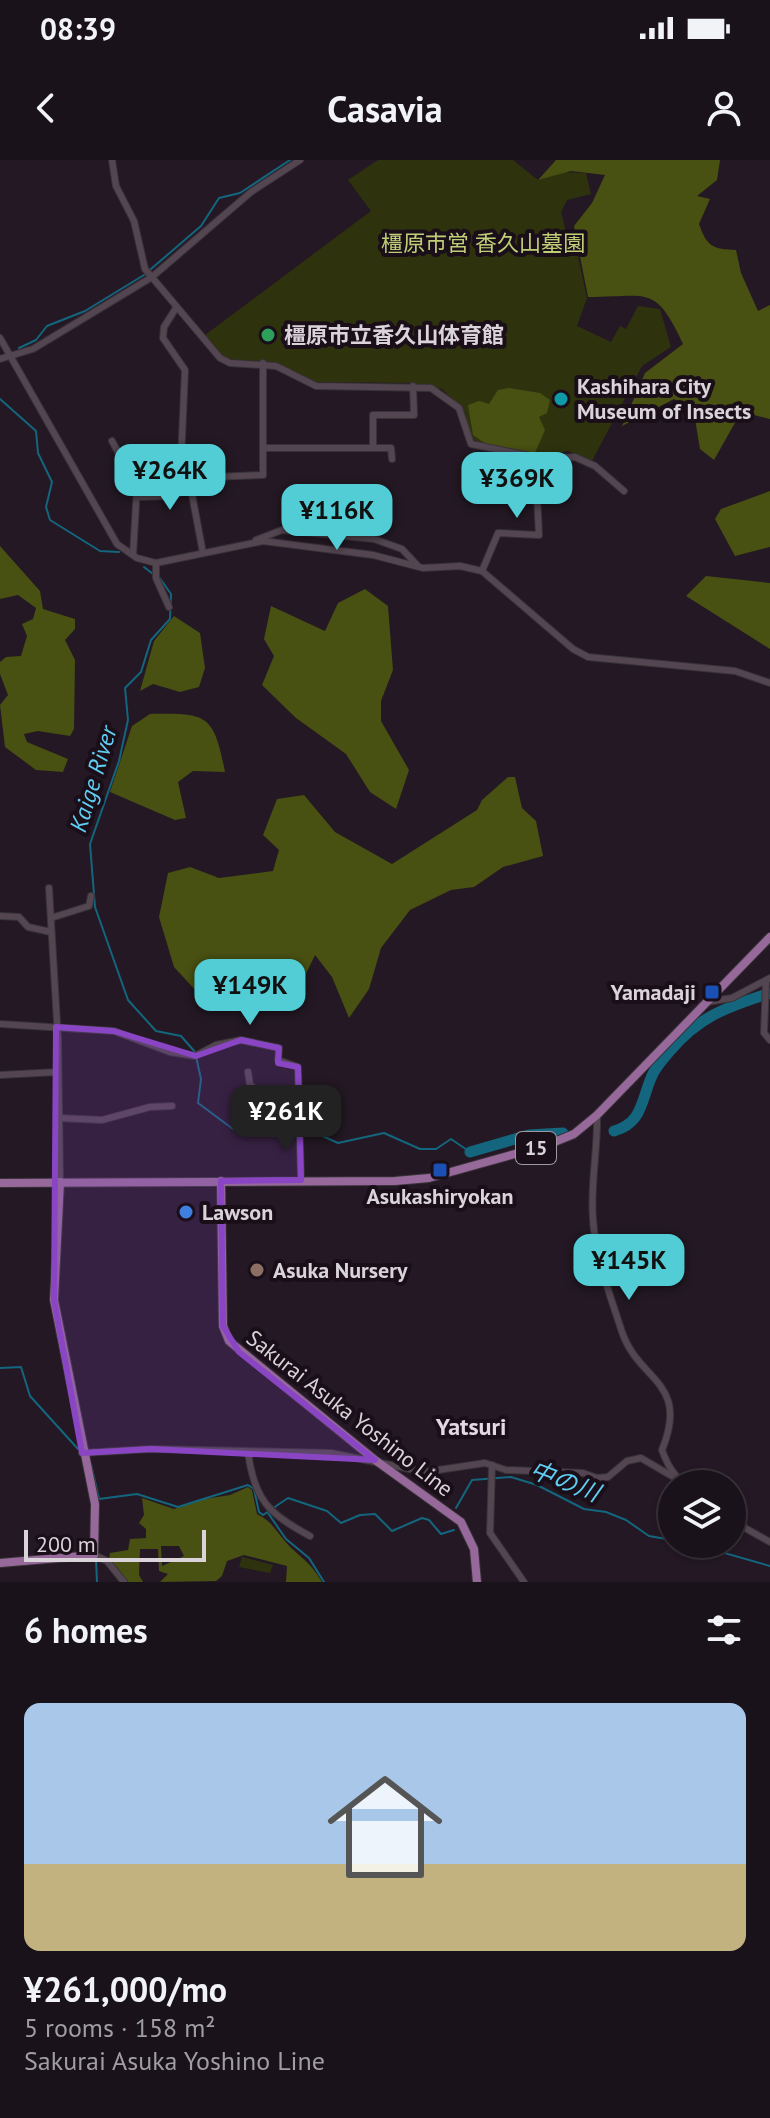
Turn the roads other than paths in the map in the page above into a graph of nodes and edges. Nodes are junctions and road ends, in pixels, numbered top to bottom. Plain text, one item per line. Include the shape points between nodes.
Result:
1 (112, 160) edge
2 (300, 160) edge
3 (152, 277) junction
4 (176, 308) junction
5 (0, 338) edge
6 (11, 356) junction
7 (0, 359) edge
8 (263, 363) junction
9 (413, 386) junction
10 (112, 441) dead end
11 (263, 448) junction
12 (373, 448) junction
13 (139, 453) junction
14 (181, 455) junction
15 (549, 458) junction
16 (392, 459) dead end
17 (190, 482) junction
18 (624, 491) dead end
19 (138, 497) junction
20 (253, 541) junction
21 (203, 553) junction
22 (133, 555) junction
23 (156, 563) junction
24 (418, 567) junction
25 (482, 571) junction
26 (169, 607) dead end
27 (770, 683) edge
28 (49, 888) dead end
29 (91, 896) dead end
30 (0, 916) edge
31 (51, 918) junction
32 (51, 932) junction
33 (770, 937) edge
34 (768, 980) edge
35 (706, 1003) junction
36 (0, 1024) edge
37 (56, 1027) junction
38 (770, 1040) edge
39 (58, 1072) junction
40 (248, 1072) dead end
41 (0, 1075) edge
42 (172, 1106) dead end
43 (301, 1111) junction
44 (597, 1115) junction
45 (59, 1118) junction
46 (301, 1180) junction
47 (221, 1181) junction
48 (60, 1182) junction
49 (0, 1183) edge
50 (248, 1452) junction
51 (82, 1453) junction
52 (375, 1460) junction
53 (492, 1465) junction
54 (663, 1470) edge
55 (677, 1470) edge
56 (746, 1529) edge
57 (310, 1536) dead end
58 (770, 1542) edge
59 (94, 1555) junction
60 (0, 1563) edge
61 (124, 1582) edge
62 (477, 1582) edge
63 (524, 1582) edge

1 - 3 street via 116,186
2 - 3 street via 251,192
3 - 4 street
3 - 6 street via 33,349
4 - 8 street via 220,358
4 - 14 street via 163,338 186,375
5 - 6 street
6 - 7 street
6 - 22 street via 117,544
8 - 9 street via 316,386
8 - 11 street
9 - 12 street via 414,415 373,415
9 - 15 street via 438,390 455,403 471,444
10 - 13 street via 116,451
11 - 12 street
11 - 17 street via 263,475
12 - 16 street via 391,448
13 - 14 street
13 - 19 street
14 - 17 street
15 - 18 street via 570,456 590,463
15 - 25 street via 536,501 539,535 498,533
17 - 19 street via 174,496
17 - 21 street
19 - 22 street
20 - 21 street
20 - 24 street via 373,555
20 - 24 street via 282,530 374,539 402,549
21 - 23 street
22 - 23 street
23 - 26 street
24 - 25 street
25 - 27 street via 588,657 735,671
28 - 31 street
29 - 31 street via 89,906
30 - 32 street via 19,917 28,927
31 - 32 street
32 - 37 street
33 - 35 main road, 15
34 - 35 street via 732,998
34 - 38 street via 764,1033
35 - 44 main road, 15
36 - 37 street
37 - 39 street
37 - 43 street via 114,1031 170,1052 197,1055 241,1040 279,1048 278,1060 298,1067
39 - 41 street
39 - 45 street
40 - 43 street via 250,1085 274,1103
42 - 45 street via 102,1120
43 - 46 street
44 - 46 main road, 15 via 574,1134 547,1145 429,1178
44 - 55 street via 596,1238 623,1335 667,1395 662,1450
45 - 48 street
46 - 47 main road, 15
47 - 48 main road
47 - 52 main road, Sakurai Asuka Yoshino Line via 223,1326 229,1341
48 - 49 main road
48 - 51 main road via 54,1300
50 - 51 street
50 - 52 street via 331,1453
50 - 57 street via 251,1478 273,1514
51 - 59 main road via 95,1504
52 - 53 street via 425,1472
52 - 62 main road, Sakurai Asuka Yoshino Line via 461,1522 474,1549
53 - 54 street via 608,1477 627,1461 641,1458
53 - 63 street via 490,1533
56 - 58 street
59 - 60 main road
59 - 61 street via 107,1561

